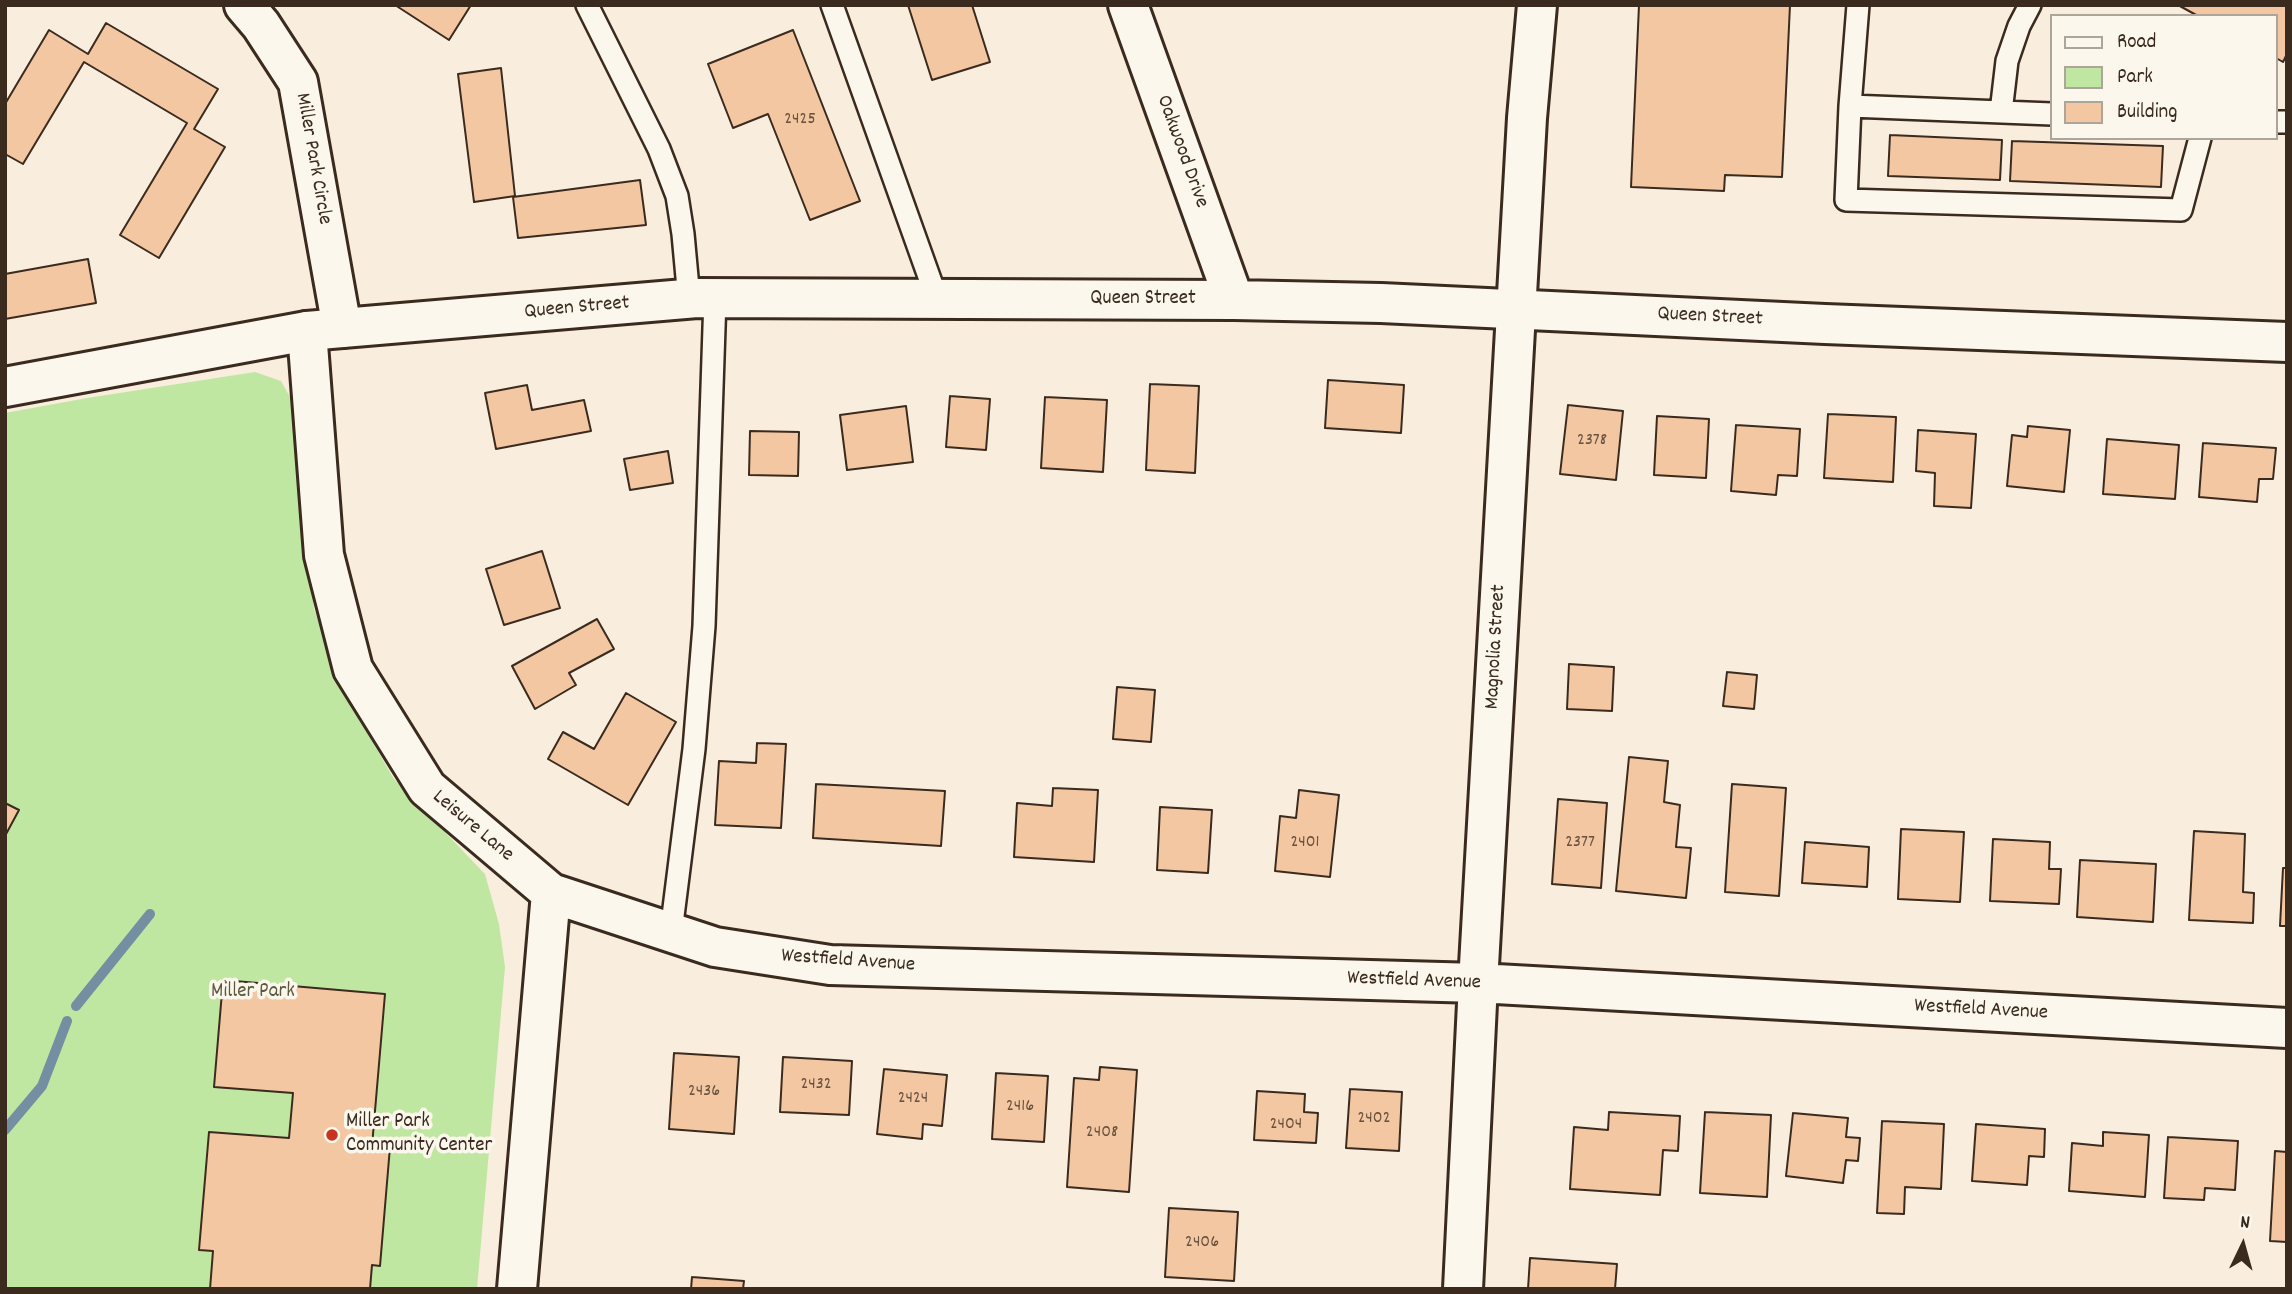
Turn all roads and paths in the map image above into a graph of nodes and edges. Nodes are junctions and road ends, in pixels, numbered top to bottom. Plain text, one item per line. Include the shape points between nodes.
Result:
1 (244, 5) edge
2 (587, 5) edge
3 (832, 5) edge
4 (1128, 5) edge
5 (1537, 5) edge
6 (1858, 5) edge
7 (2030, 5) edge
8 (1850, 106) junction
9 (2001, 112) junction
10 (2050, 114) edge
11 (2199, 140) edge
12 (702, 299) junction
13 (937, 299) junction
14 (1234, 300) junction
15 (1516, 310) junction
16 (325, 330) junction
17 (2287, 342) edge
18 (5, 387) edge
19 (551, 892) junction
20 (671, 932) junction
21 (1478, 984) junction
22 (2287, 1028) edge
23 (517, 1289) edge
24 (1463, 1289) edge

1 - 16 street, Miller Park Circle via 298,82
2 - 12 lane via 659,149 677,196
3 - 13 lane
4 - 14 street, Oakwood Drive
5 - 15 street, Magnolia Street
6 - 8 lane
7 - 9 lane via 2007,61
8 - 9 lane
8 - 11 lane via 1846,200 2181,210
9 - 10 lane
12 - 13 street, Queen Street
12 - 16 street, Queen Street
12 - 20 lane via 704,626
13 - 14 street, Queen Street
14 - 15 street, Queen Street
15 - 17 street, Queen Street
15 - 21 street, Magnolia Street
16 - 18 street, Queen Street
16 - 19 street, Leisure Lane via 324,555 353,669 426,788
19 - 20 street, Westfield Avenue
19 - 23 street
20 - 21 street, Westfield Avenue via 715,947 830,965
21 - 22 street, Westfield Avenue
21 - 24 street, Magnolia Street

